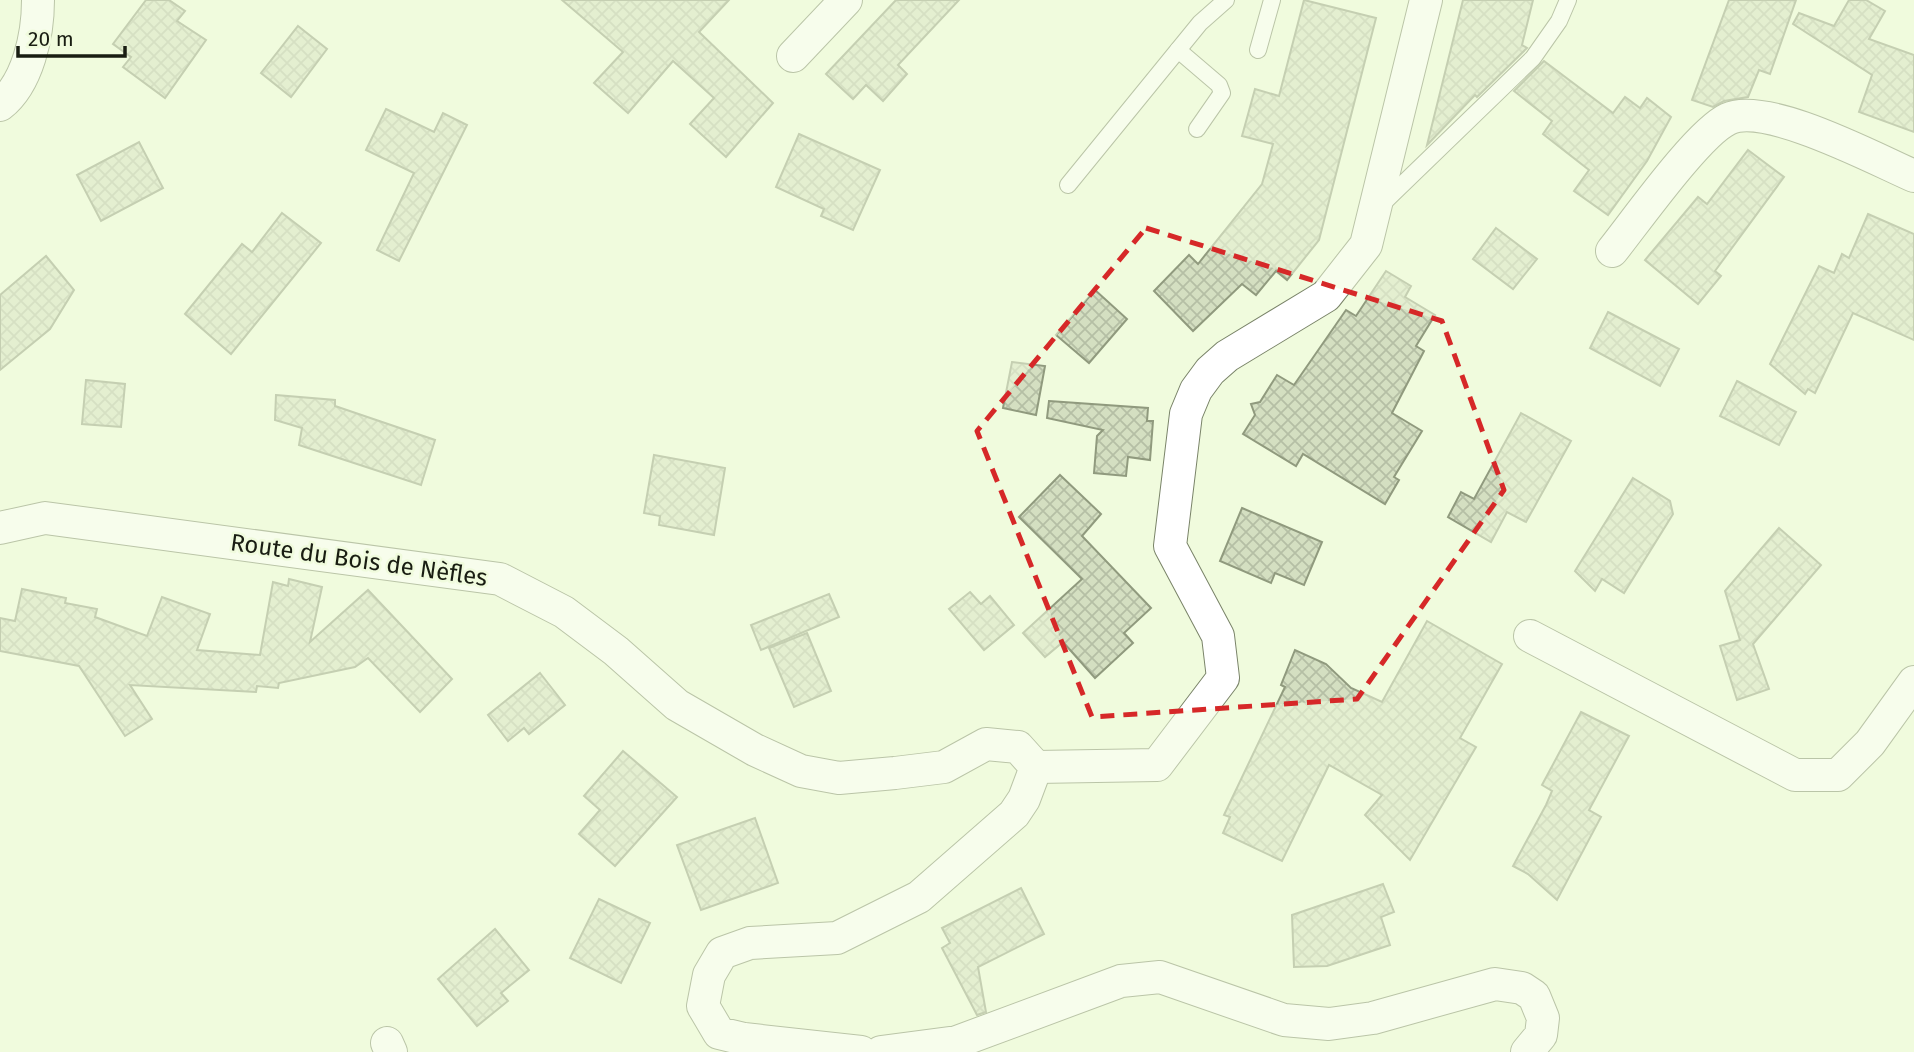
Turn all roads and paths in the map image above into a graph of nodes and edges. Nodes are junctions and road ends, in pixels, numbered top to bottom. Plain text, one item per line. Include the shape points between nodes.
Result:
1 (38, 0) edge
2 (846, 0) edge
3 (1226, 0) edge
4 (1272, 0) edge
5 (1568, 0) edge
6 (1422, 1) edge
7 (1178, 50) junction
8 (1258, 50) dead end
9 (793, 56) dead end
10 (0, 106) edge
11 (1197, 129) dead end
12 (1914, 176) edge
13 (1068, 184) dead end
14 (1373, 213) junction
15 (1612, 251) dead end
16 (0, 528) edge
17 (1530, 636) dead end
18 (1914, 682) edge
19 (1036, 767) junction
20 (861, 1052) edge
21 (881, 1052) edge
22 (1527, 1052) edge

1 - 10 street via 38,27 15,93
2 - 9 street
3 - 7 lane
4 - 8 lane
5 - 14 lane via 1533,58
6 - 14 street
7 - 11 lane via 1219,85 1222,93
7 - 13 lane
12 - 15 street via 1780,118 1749,114 1729,118 1706,136
14 - 19 street via 1366,245 1326,296 1227,356 1196,390 1186,414 1170,546 1218,636 1223,678 1157,765
16 - 19 street, Route du Bois de Nèfles via 45,518 500,579 564,612 677,705 801,771 839,778 944,767 986,744 1018,747
17 - 18 street via 1795,775 1838,775 1870,743
19 - 20 street via 1014,814 919,897 837,939 750,943 722,953 709,975 703,1006 719,1033 744,1040
21 - 22 street via 957,1042 1121,981 1160,978 1284,1020 1329,1024 1373,1018 1496,984 1522,988 1534,996 1543,1017 1541,1035

